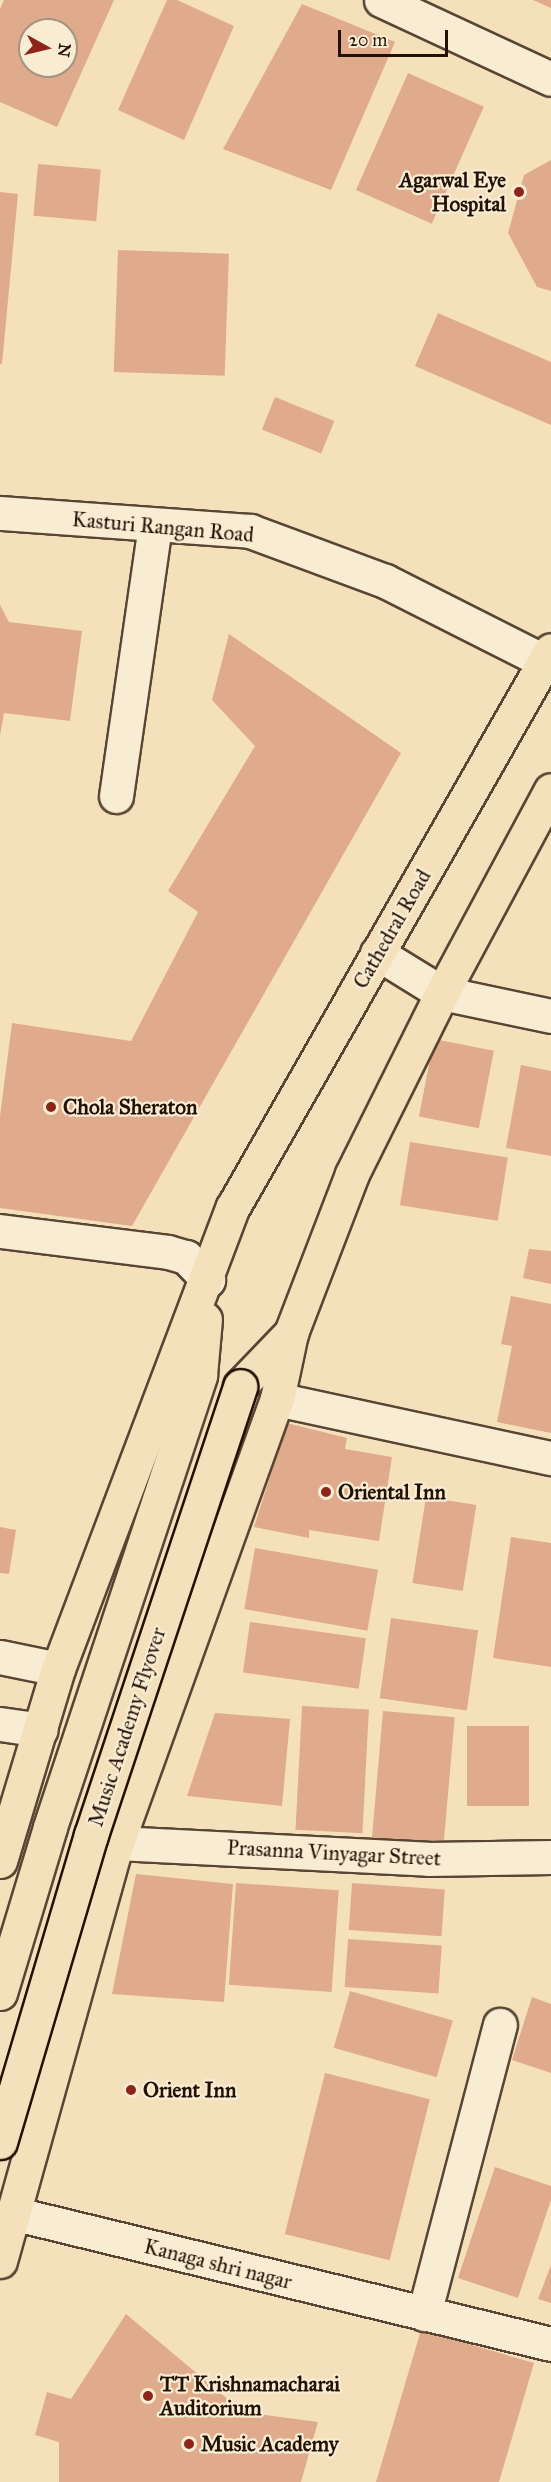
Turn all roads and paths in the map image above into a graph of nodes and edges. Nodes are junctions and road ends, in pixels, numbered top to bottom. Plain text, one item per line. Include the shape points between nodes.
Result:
1 (381, 0) edge
2 (551, 79) edge
3 (0, 513) edge
4 (155, 526) junction
5 (549, 659) edge
6 (551, 790) edge
7 (116, 796) dead end
8 (377, 953) junction
9 (442, 993) junction
10 (551, 1016) edge
11 (0, 1231) edge
12 (208, 1280) junction
13 (291, 1333) junction
14 (277, 1399) junction
15 (551, 1458) edge
16 (0, 1657) edge
17 (58, 1669) junction
18 (0, 1724) edge
19 (40, 1730) junction
20 (117, 1843) junction
21 (551, 1857) edge
22 (0, 1862) edge
23 (0, 1993) edge
24 (500, 2025) dead end
25 (42, 2106) junction
26 (0, 2120) edge
27 (0, 2142) edge
28 (12, 2213) junction
29 (0, 2261) edge
30 (424, 2314) junction
31 (551, 2344) edge

1 - 2 street
3 - 4 street, Kasturi Rangan Road
4 - 5 street, Kasturi Rangan Road via 250,531 386,581
4 - 7 street
5 - 8 main road, Cathedral Road
6 - 9 main road
8 - 9 street
8 - 12 main road, Cathedral Road via 233,1207
9 - 10 street
9 - 13 main road via 352,1174
11 - 12 street via 168,1252 186,1257
12 - 17 main road
12 - 23 main road, Music Academy Flyover via 200,1375 50,1827
13 - 14 main road
13 - 27 main road, Music Academy Flyover, bridge via 240,1386 91,1835
14 - 15 street
14 - 20 main road
16 - 17 street
17 - 19 main road
18 - 19 street
19 - 22 main road
20 - 21 street, Prasanna Vinyagar Street via 428,1859
20 - 25 main road
24 - 30 street
25 - 26 main road via 20,2118
25 - 28 main road
28 - 29 main road
28 - 30 street, Kanaga shri nagar
30 - 31 street, Kanaga shri nagar

